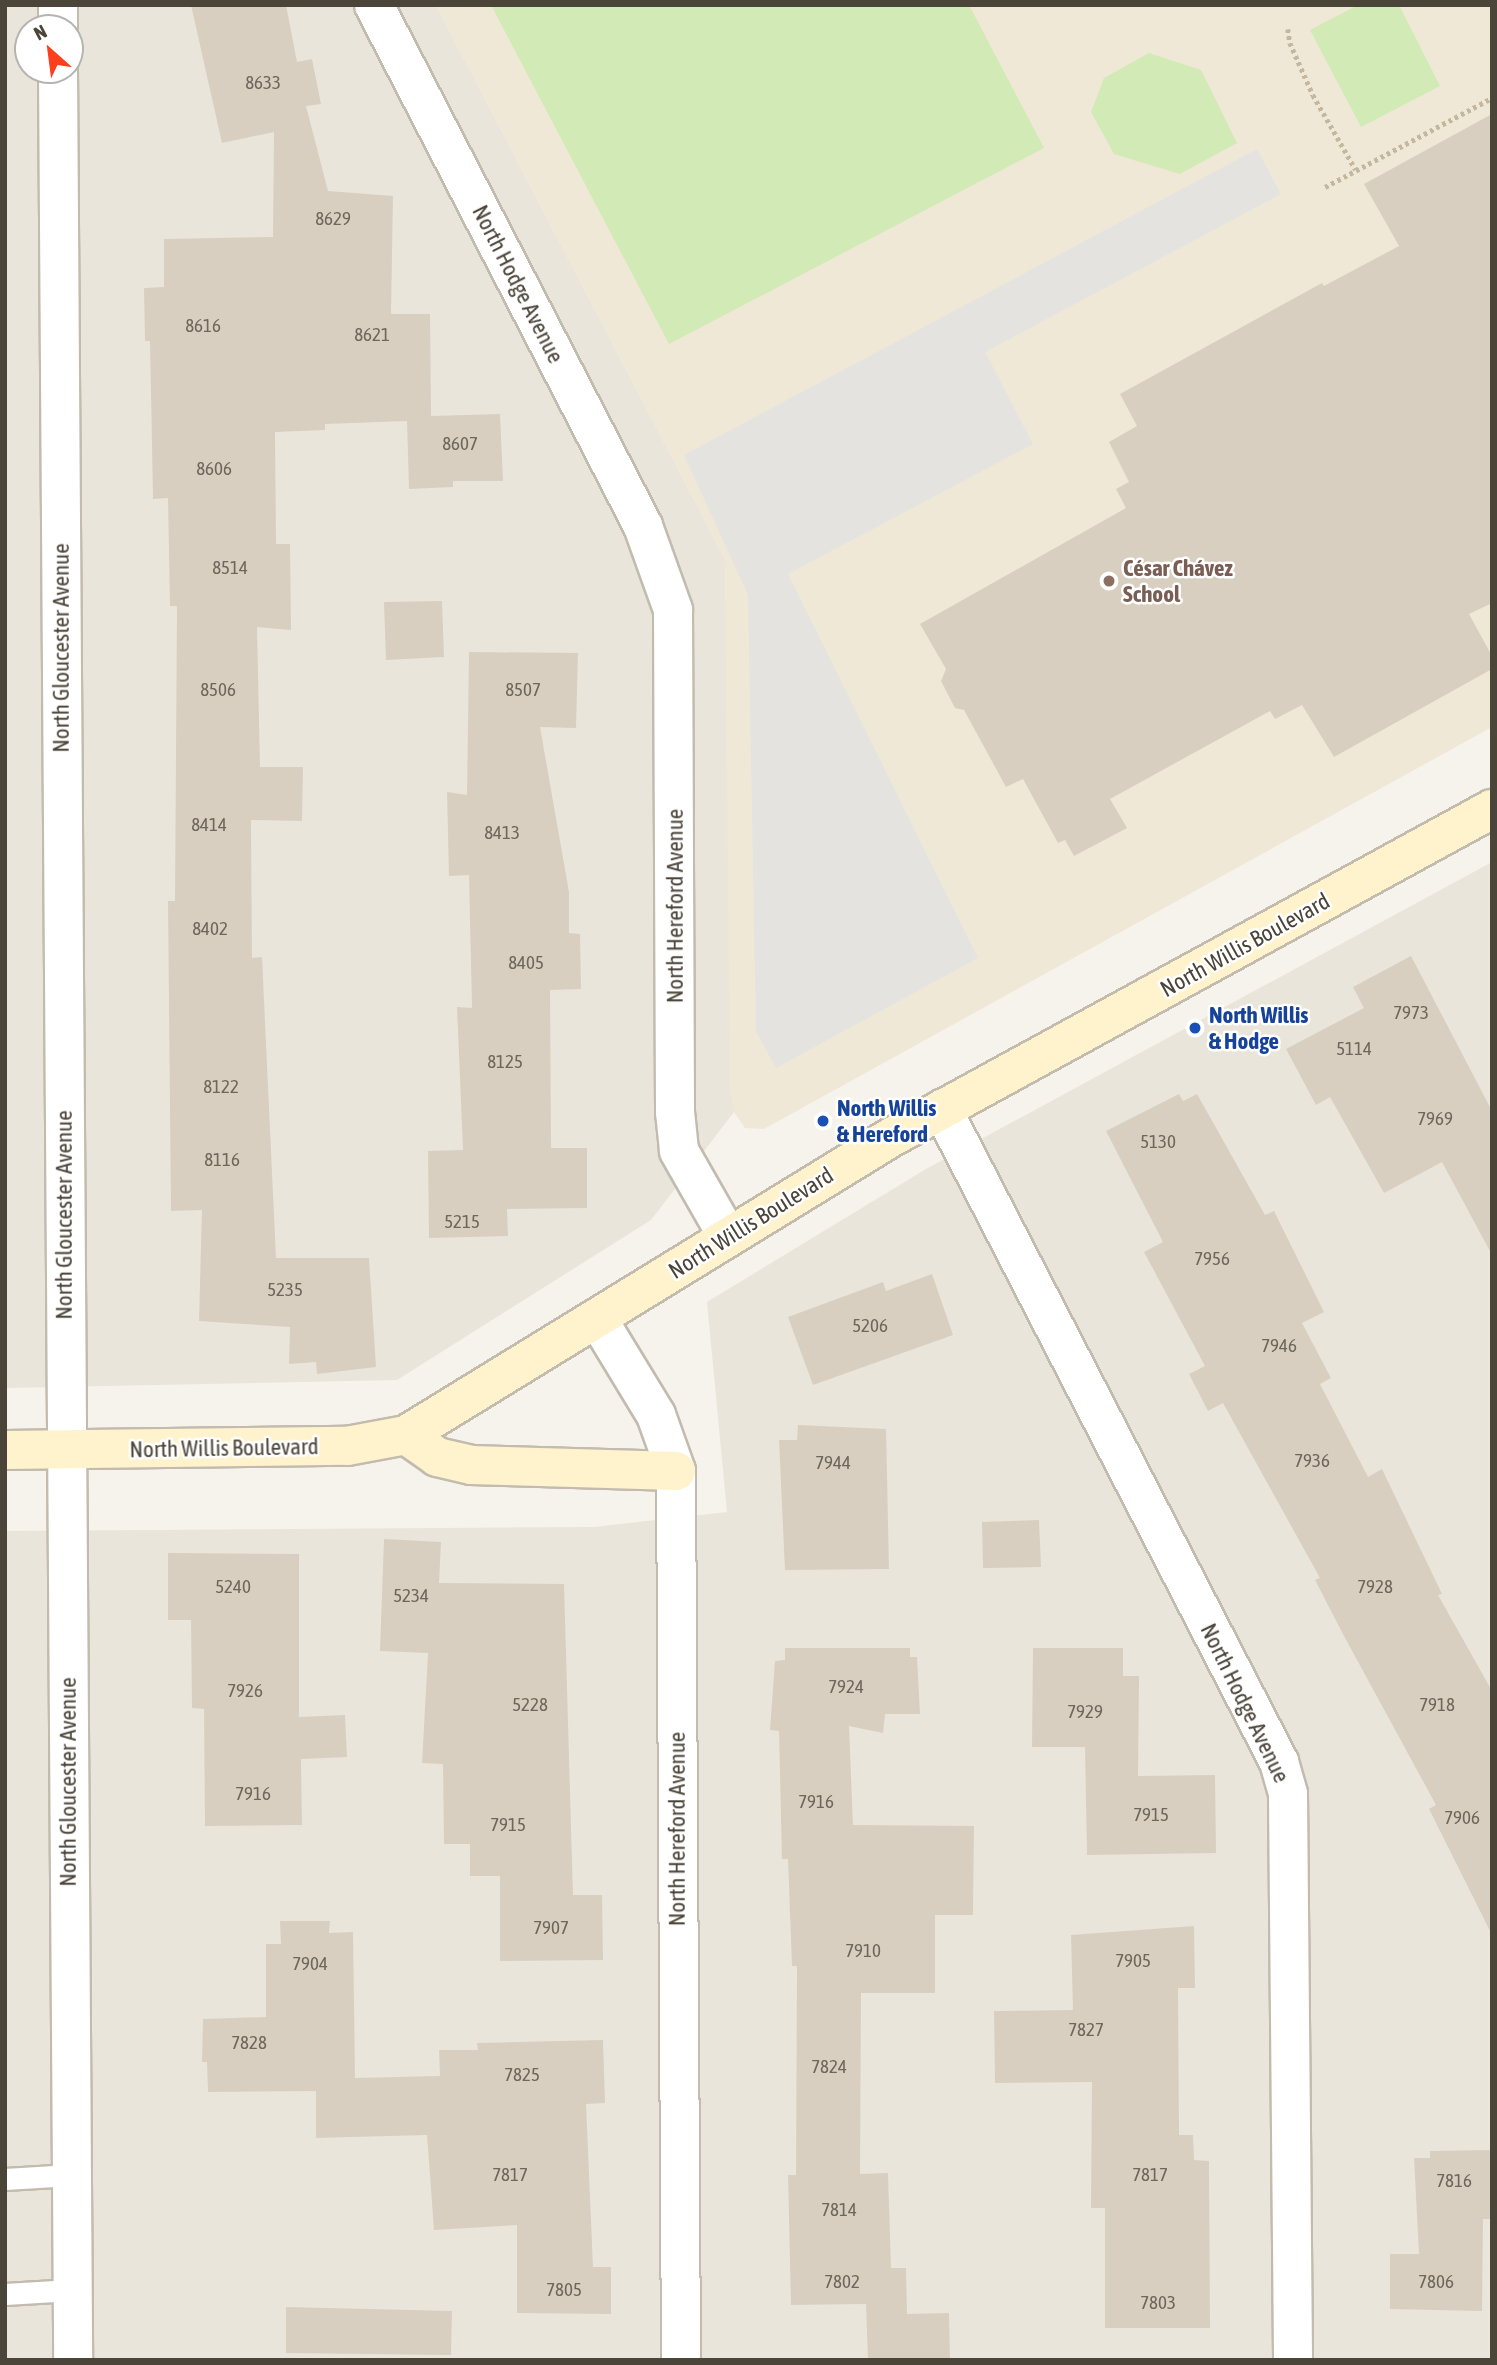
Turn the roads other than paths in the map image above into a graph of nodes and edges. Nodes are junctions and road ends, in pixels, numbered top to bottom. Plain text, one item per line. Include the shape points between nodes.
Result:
1 (374, 5) edge
2 (58, 84) edge
3 (659, 565) joint
4 (1492, 809) edge
5 (942, 1109) junction
6 (728, 1237) junction
7 (597, 1318) junction
8 (406, 1435) junction
9 (5, 1450) edge
10 (65, 1450) junction
11 (676, 1471) junction
12 (71, 2175) junction
13 (5, 2179) edge
14 (72, 2290) junction
15 (5, 2294) edge
16 (73, 2360) edge
17 (681, 2360) edge
18 (1293, 2360) edge

1 - 3 street, North Hodge Avenue
2 - 10 street, North Gloucester Avenue
3 - 6 street, North Hereford Avenue via 673,610 675,648 675,1112 679,1151
4 - 5 street, North Willis Boulevard
5 - 6 street, North Willis Boulevard
5 - 18 street, North Hodge Avenue via 1279,1762 1288,1794
6 - 7 street, North Willis Boulevard
7 - 8 street, North Willis Boulevard
7 - 11 street, North Hereford Avenue via 656,1415
8 - 10 street, North Willis Boulevard via 346,1446
8 - 11 street via 437,1457 471,1465
9 - 10 street, North Willis Boulevard
10 - 12 street, North Gloucester Avenue
11 - 17 street, North Hereford Avenue
12 - 13 lane
12 - 14 street, North Gloucester Avenue
14 - 15 lane
14 - 16 street, North Gloucester Avenue

